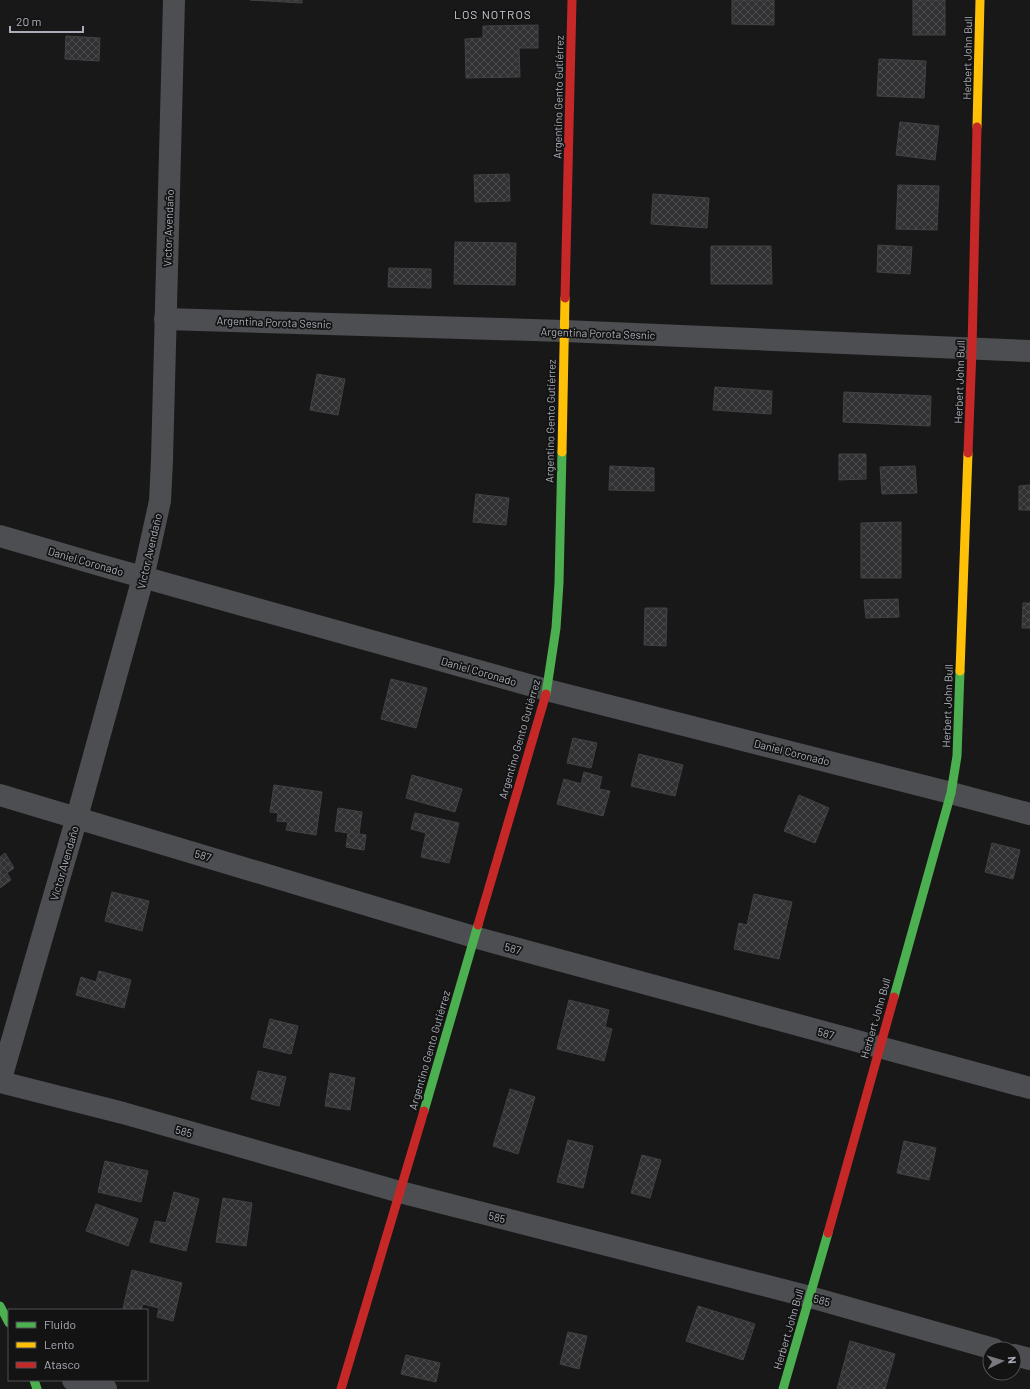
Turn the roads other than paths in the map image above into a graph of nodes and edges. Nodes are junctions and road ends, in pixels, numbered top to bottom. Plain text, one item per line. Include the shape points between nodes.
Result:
1 (174, 0) edge
2 (572, 0) edge
3 (980, 0) edge
4 (165, 319) junction
5 (564, 331) junction
6 (972, 348) junction
7 (1030, 351) edge
8 (0, 536) edge
9 (143, 578) junction
10 (547, 690) junction
11 (951, 793) junction
12 (0, 795) edge
13 (1030, 814) edge
14 (77, 818) junction
15 (474, 937) junction
16 (879, 1048) junction
17 (0, 1082) edge
18 (1030, 1088) edge
19 (400, 1192) junction
20 (810, 1297) junction
21 (0, 1306) edge
22 (8, 1321) edge
23 (982, 1346) edge
24 (77, 1381) edge
25 (106, 1389) edge
26 (341, 1389) edge
27 (783, 1389) edge

1 - 4 street, Víctor Avendaño
2 - 5 street, Argentino Gento Gutiérrez
3 - 6 street, Herbert John Bull
4 - 5 street, Argentina Porota Sesnic
4 - 9 street, Víctor Avendaño via 160,502
5 - 6 street, Argentina Porota Sesnic
5 - 10 street, Argentino Gento Gutiérrez via 557,613
6 - 7 street, Argentina Porota Sesnic
6 - 11 street, Herbert John Bull via 957,756
8 - 9 street, Daniel Coronado
9 - 10 street, Daniel Coronado
9 - 14 street, Víctor Avendaño
10 - 11 street, Daniel Coronado
10 - 15 street, Argentino Gento Gutiérrez
11 - 13 street, Daniel Coronado
11 - 16 street, Herbert John Bull
12 - 14 street, 587
14 - 15 street, 587
14 - 17 street, Víctor Avendaño
15 - 16 street, 587
15 - 19 street, Argentino Gento Gutiérrez
16 - 18 street, 587
16 - 20 street, Herbert John Bull
17 - 19 street, 585 via 123,1113
19 - 20 street, 585
19 - 26 street, Argentino Gento Gutiérrez
20 - 23 street, 585
20 - 27 street, Herbert John Bull
21 - 22 street
24 - 25 street

